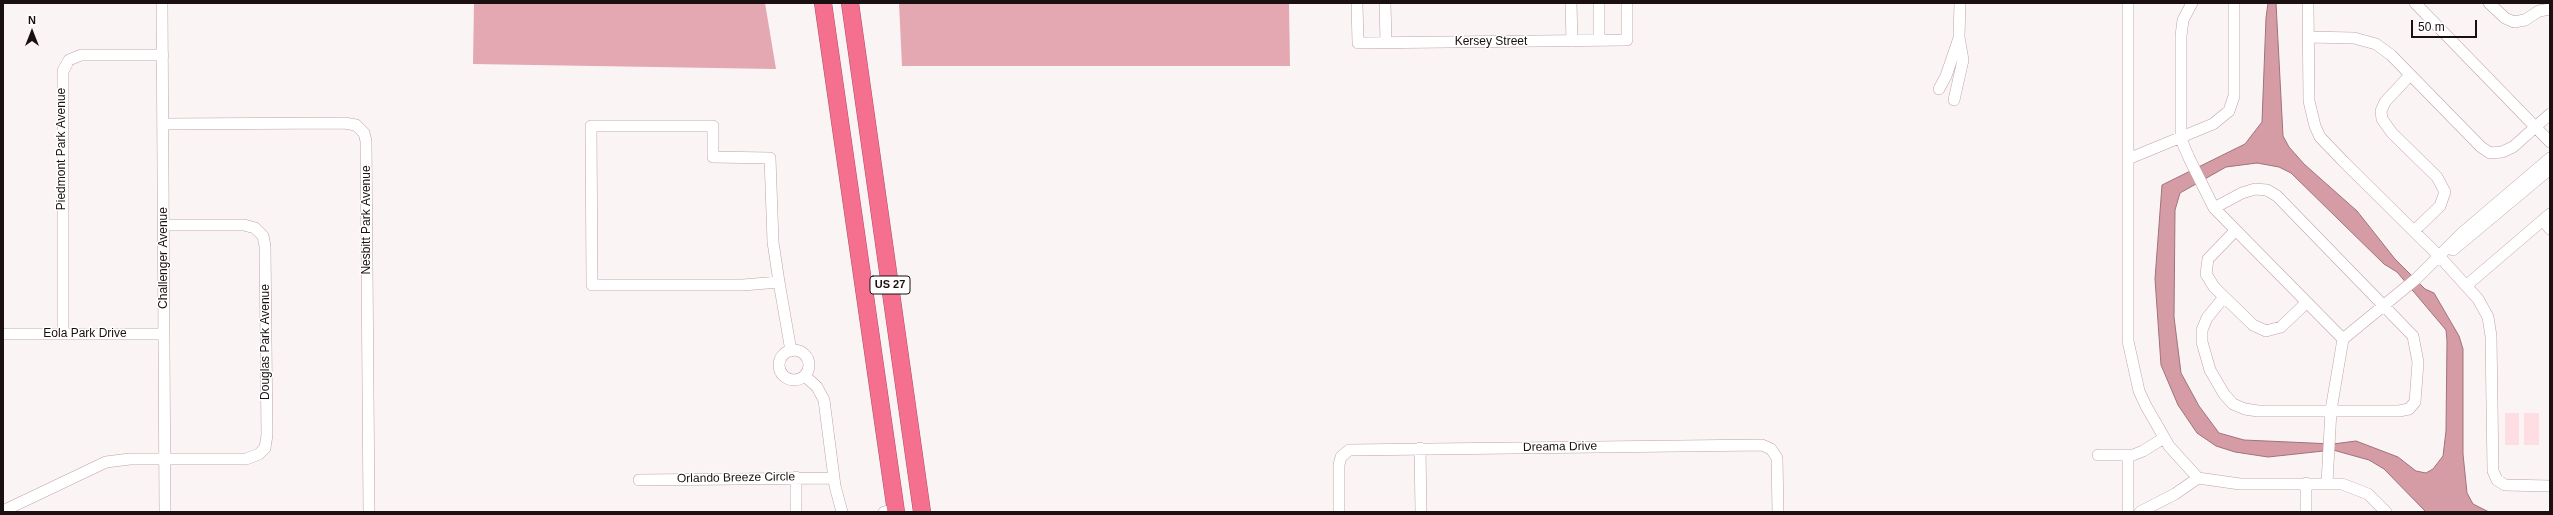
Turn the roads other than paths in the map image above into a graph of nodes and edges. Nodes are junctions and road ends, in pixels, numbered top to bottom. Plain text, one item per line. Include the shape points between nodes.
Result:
1 (162, 3) edge
2 (818, 3) edge
3 (823, 3) edge
4 (850, 3) edge
5 (855, 3) edge
6 (1357, 3) edge
7 (1385, 3) edge
8 (1571, 3) edge
9 (1599, 3) edge
10 (1627, 3) edge
11 (1960, 3) edge
12 (2128, 3) edge
13 (2192, 3) edge
14 (2234, 3) edge
15 (2308, 3) edge
16 (2415, 3) edge
17 (2489, 3) edge
18 (2550, 9) edge
19 (1959, 37) junction
20 (2308, 37) junction
21 (1599, 40) junction
22 (1572, 41) junction
23 (1386, 42) junction
24 (163, 55) junction
25 (858, 58) junction
26 (2410, 75) junction
27 (1939, 89) dead end
28 (836, 92) junction
29 (1954, 100) dead end
30 (2550, 114) edge
31 (163, 124) junction
32 (2535, 127) junction
33 (2181, 139) junction
34 (2550, 142) edge
35 (2550, 158) edge
36 (2128, 159) junction
37 (2550, 169) edge
38 (2214, 208) junction
39 (2546, 217) edge
40 (164, 225) junction
41 (2550, 229) edge
42 (2235, 231) junction
43 (2414, 231) junction
44 (2440, 257) junction
45 (779, 282) junction
46 (2467, 284) junction
47 (2224, 297) junction
48 (2306, 303) junction
49 (2384, 306) junction
50 (6, 334) dead end
51 (63, 334) junction
52 (164, 334) junction
53 (2343, 339) junction
54 (791, 350) junction
55 (805, 376) junction
56 (2331, 410) junction
57 (2164, 438) junction
58 (1420, 448) junction
59 (2098, 455) dead end
60 (2128, 456) junction
61 (165, 459) junction
62 (796, 477) junction
63 (834, 478) junction
64 (2198, 478) junction
65 (639, 480) dead end
66 (2327, 483) junction
67 (2306, 484) junction
68 (2550, 486) edge
69 (3, 511) edge
70 (892, 511) edge
71 (166, 512) edge
72 (369, 512) edge
73 (796, 512) edge
74 (842, 512) edge
75 (922, 512) edge
76 (1340, 512) edge
77 (1421, 512) edge
78 (1778, 512) edge
79 (2128, 512) edge
80 (2140, 512) edge
81 (2306, 512) edge
82 (2386, 512) edge

1 - 24 street, Challenger Avenue
2 - 28 highway
3 - 28 highway, US 27
4 - 25 highway, US 27
5 - 25 highway
6 - 23 street, Kersey Street via 1358,43
7 - 23 street
8 - 22 street
9 - 21 street
10 - 21 street, Kersey Street via 1627,40
11 - 19 street
12 - 36 street
13 - 33 street via 2184,16 2181,31
14 - 33 street via 2232,106 2218,122
15 - 20 street
16 - 32 street
17 - 18 street via 2505,18 2514,22
19 - 27 street
19 - 29 street via 1963,60
20 - 26 street via 2354,38 2369,41 2387,52
20 - 43 street via 2309,101 2320,137
21 - 22 street, Kersey Street
22 - 23 street, Kersey Street
24 - 31 street, Challenger Avenue
24 - 51 street, Piedmont Park Avenue via 82,55 69,60 64,67
25 - 75 highway, US 27
26 - 32 street via 2490,153 2508,150
26 - 43 street via 2385,102 2381,111 2382,119 2392,133 2437,177 2444,192 2440,206
28 - 70 highway, US 27
30 - 32 street
31 - 40 street, Challenger Avenue
31 - 72 street, Nesbitt Park Avenue via 344,123 356,126 364,133
32 - 34 street
33 - 36 street
33 - 38 street
35 - 44 street via 2462,233
36 - 57 street via 2129,349 2139,391
37 - 44 street via 2467,240
38 - 42 street
38 - 49 street via 2248,191 2261,189 2272,193
39 - 41 street
39 - 46 street
40 - 52 street, Challenger Avenue
40 - 61 street, Douglas Park Avenue via 244,225 255,228 263,236 267,436 263,451 251,458
42 - 47 street via 2214,250 2206,264 2207,278
42 - 48 street
43 - 44 street
44 - 46 street
44 - 49 street
45 - 45 street via 743,285 592,285 591,126 713,126 713,157 770,158 772,242
45 - 54 street
46 - 68 street via 2482,305 2491,330 2493,471 2497,480 2505,485
47 - 48 street via 2253,326 2266,331 2281,327
47 - 56 street via 2207,318 2202,342 2210,370 2228,399 2251,410
48 - 53 street
49 - 53 street
49 - 56 street via 2409,331 2415,341 2418,362 2415,402 2409,409 2399,411
50 - 51 street, Eola Park Drive
51 - 52 street, Eola Park Drive
52 - 61 street, Challenger Avenue
53 - 56 street
54 - 55 street via 800,352 807,358 809,368
54 - 55 street via 780,360 782,375 790,380
55 - 63 street via 818,387 824,400
56 - 66 street
57 - 60 street via 2143,451
57 - 64 street
58 - 76 street, Dreama Drive via 1349,450 1341,457 1339,465
58 - 77 street
58 - 78 street, Dreama Drive via 1762,445 1771,449 1777,458
59 - 60 street
60 - 79 street
61 - 69 street via 121,460 99,464
61 - 71 street, Challenger Avenue
62 - 63 street, Orlando Breeze Circle
62 - 65 street, Orlando Breeze Circle
62 - 73 street
63 - 74 street
64 - 67 street via 2240,484
64 - 80 street via 2176,494
66 - 67 street
66 - 82 street via 2356,488 2368,494
67 - 81 street

